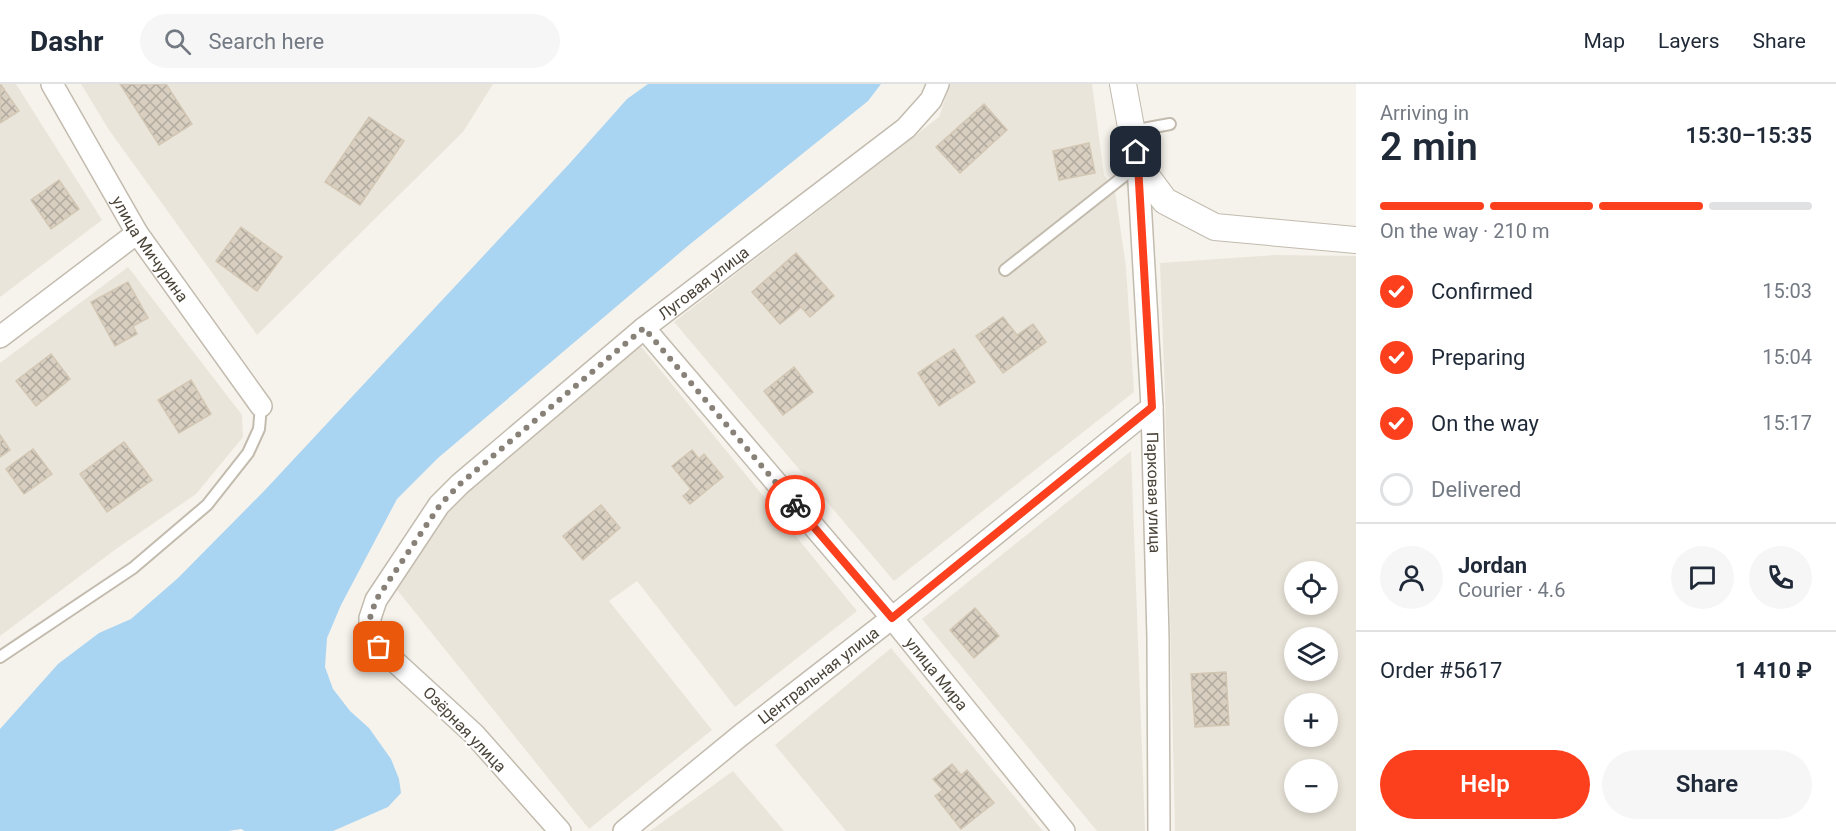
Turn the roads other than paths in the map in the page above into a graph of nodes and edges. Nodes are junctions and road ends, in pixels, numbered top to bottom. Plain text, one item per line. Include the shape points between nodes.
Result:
1 (52, 84) edge
2 (938, 84) edge
3 (1123, 84) edge
4 (1170, 124) dead end
5 (1131, 131) junction
6 (1138, 165) junction
7 (137, 233) junction
8 (1356, 240) edge
9 (1005, 270) dead end
10 (644, 328) junction
11 (0, 337) edge
12 (261, 406) joint
13 (1152, 407) junction
14 (892, 618) junction
15 (370, 629) joint
16 (0, 657) edge
17 (560, 831) edge
18 (624, 831) edge
19 (1064, 831) edge
20 (1159, 831) edge

1 - 7 street, улица Мичурина
2 - 10 street, Луговая улица via 931,100 906,128
3 - 5 street, Парковая улица
4 - 5 lane
5 - 6 street, Парковая улица
6 - 8 street via 1164,201 1215,227
6 - 9 lane
6 - 13 street, Парковая улица
7 - 11 street
7 - 12 street, улица Мичурина
10 - 14 street, улица Мира
10 - 15 street, Луговая улица via 440,505 376,600
12 - 16 lane via 259,429 248,453 207,505 133,568
13 - 14 street, Центральная улица
13 - 20 street, Парковая улица
14 - 18 street, Центральная улица
14 - 19 street, улица Мира
15 - 17 street, Озёрная улица via 379,647 474,734

